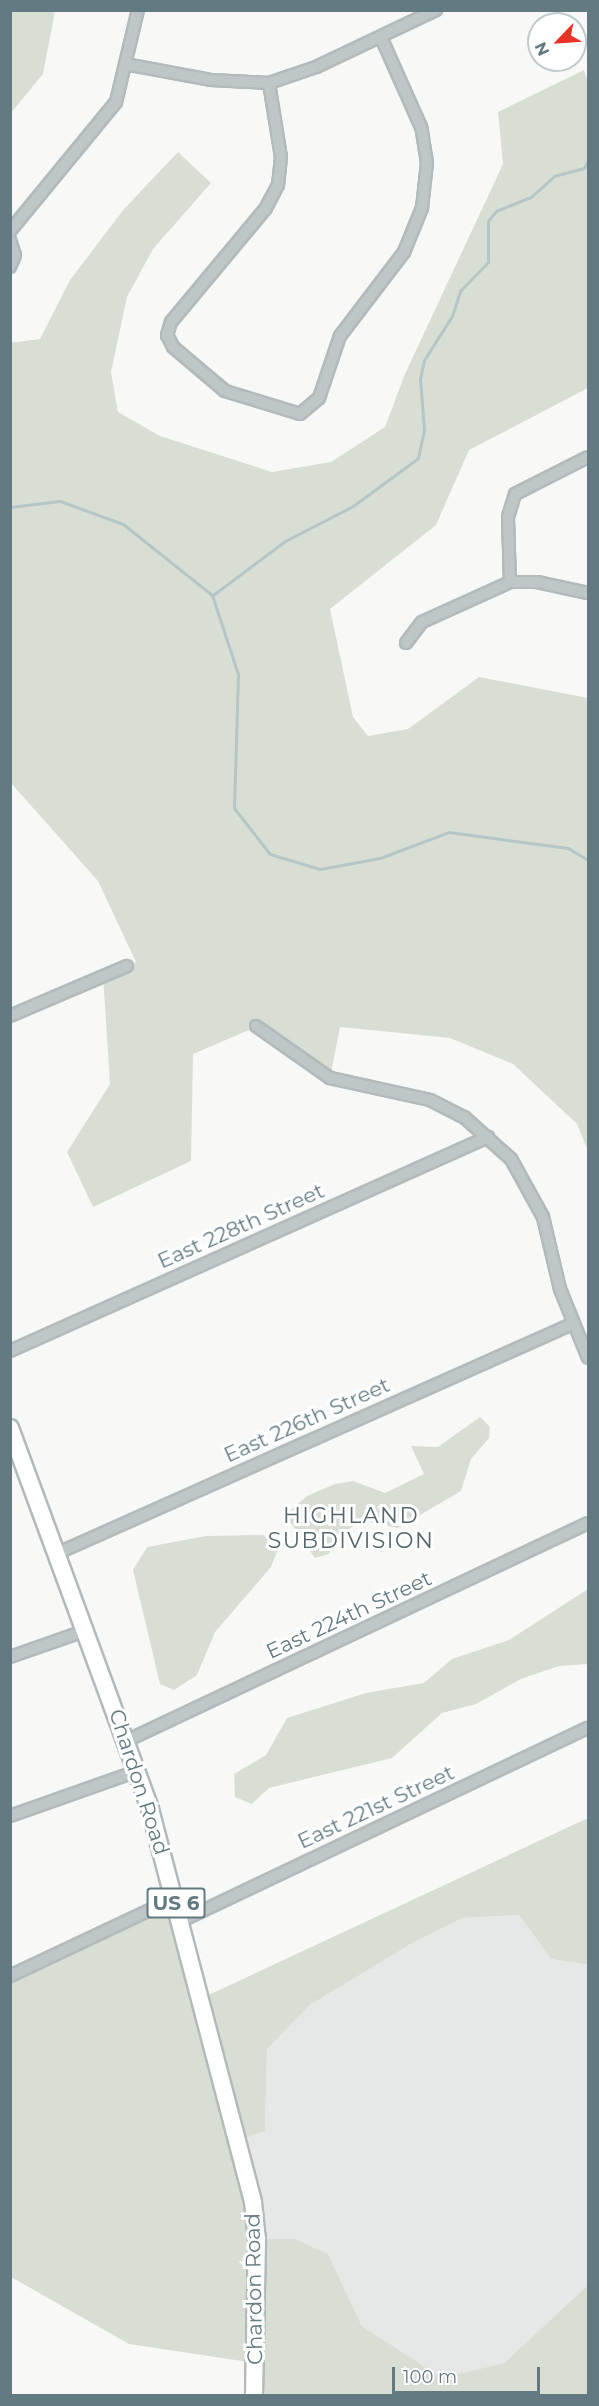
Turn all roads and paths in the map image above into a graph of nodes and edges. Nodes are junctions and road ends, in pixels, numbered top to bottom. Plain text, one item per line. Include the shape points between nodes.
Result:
1 (138, 10) edge
2 (436, 10) edge
3 (381, 37) junction
4 (125, 64) junction
5 (269, 83) junction
6 (10, 231) edge
7 (10, 240) edge
8 (10, 267) edge
9 (588, 457) edge
10 (510, 582) junction
11 (588, 593) edge
12 (406, 643) dead end
13 (127, 966) dead end
14 (10, 1016) edge
15 (256, 1026) dead end
16 (488, 1137) junction
17 (572, 1324) junction
18 (10, 1351) edge
19 (588, 1358) edge
20 (10, 1428) edge
21 (16, 1458) edge
22 (588, 1523) edge
23 (58, 1552) junction
24 (87, 1630) junction
25 (10, 1657) edge
26 (588, 1728) edge
27 (126, 1741) junction
28 (137, 1771) junction
29 (10, 1816) edge
30 (175, 1898) junction
31 (181, 1921) junction
32 (10, 1976) edge
33 (254, 2396) edge

1 - 4 street
2 - 3 street
3 - 5 street via 316,67
3 - 5 street via 421,127 427,163 422,208 404,252 340,336 319,398 300,414 225,391 173,347 167,335 171,322 266,208 278,185 281,157
4 - 5 street via 212,80
4 - 6 street via 116,102 107,118
7 - 8 street via 15,255
9 - 10 street via 515,494 508,517
10 - 11 street via 537,582
10 - 12 street via 422,622
13 - 14 street
15 - 16 street via 330,1078 430,1100 464,1117
16 - 17 street via 511,1159 543,1217
16 - 18 street, East 228th Street
17 - 19 street
17 - 23 street, East 226th Street
20 - 21 main road, Chardon Road / US 6
21 - 23 main road, Chardon Road / US 6
22 - 27 street, East 224th Street
23 - 24 main road, Chardon Road / US 6
24 - 25 street
24 - 27 main road, Chardon Road / US 6
26 - 31 street, East 221st Street
27 - 28 main road, Chardon Road / US 6
28 - 29 street
28 - 30 main road, Chardon Road / US 6
30 - 31 main road, Chardon Road / US 6
30 - 32 street
31 - 33 main road, Chardon Road / US 6 via 256,2218

